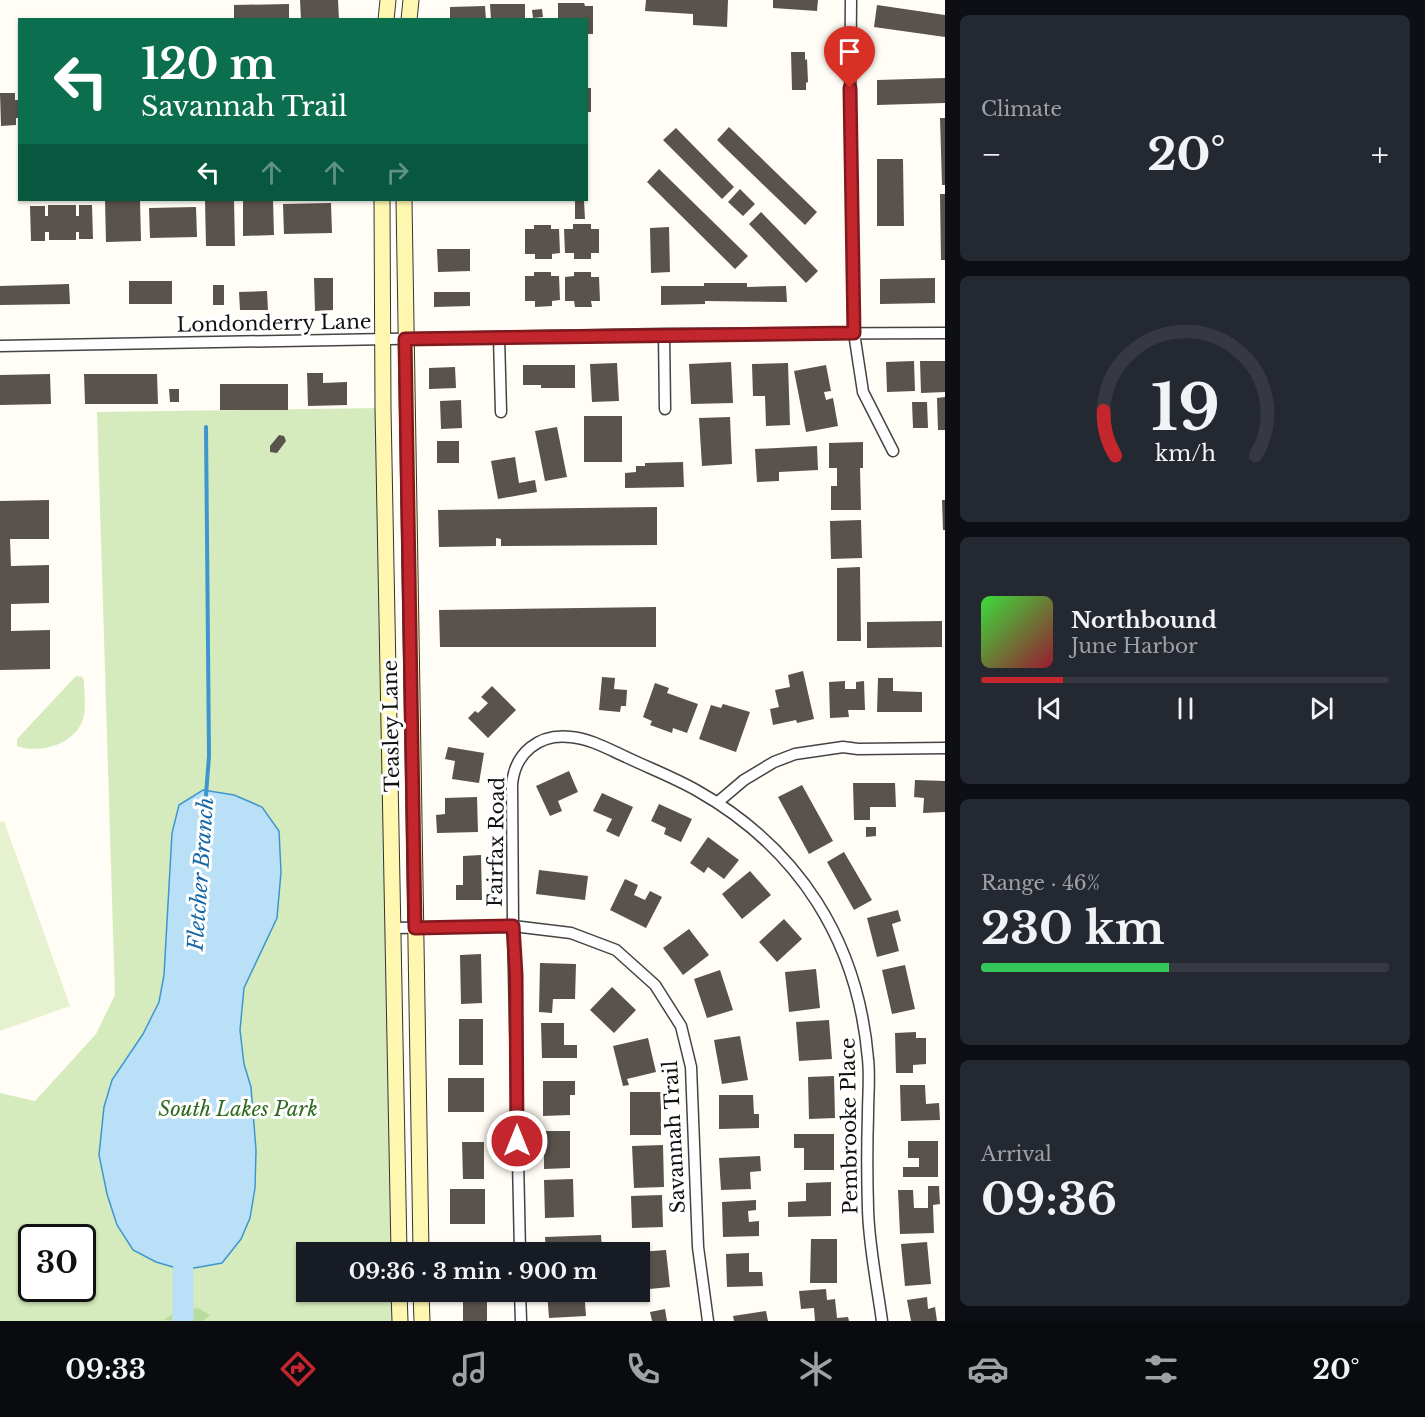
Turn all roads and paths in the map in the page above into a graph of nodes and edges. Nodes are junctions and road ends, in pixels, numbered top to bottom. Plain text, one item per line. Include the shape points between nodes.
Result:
1 (388, 0) edge
2 (411, 0) edge
3 (851, 0) edge
4 (386, 18) edge
5 (409, 18) edge
6 (382, 201) edge
7 (404, 201) edge
8 (854, 333) junction
9 (945, 333) edge
10 (664, 334) junction
11 (499, 337) junction
12 (382, 339) junction
13 (405, 339) junction
14 (0, 346) edge
15 (665, 409) dead end
16 (501, 412) dead end
17 (893, 451) dead end
18 (945, 748) edge
19 (522, 757) joint
20 (718, 802) junction
21 (513, 926) junction
22 (393, 928) junction
23 (415, 928) junction
24 (399, 1242) edge
25 (421, 1242) edge
26 (520, 1242) edge
27 (399, 1302) edge
28 (421, 1302) edge
29 (520, 1302) edge
30 (400, 1321) edge
31 (422, 1321) edge
32 (521, 1321) edge
33 (708, 1321) edge
34 (882, 1321) edge

1 - 4 main road
2 - 5 main road
3 - 8 street
6 - 12 main road, Teasley Lane
7 - 13 main road, Teasley Lane
8 - 9 street, Londonderry Lane
8 - 10 street, Londonderry Lane
8 - 17 street via 862,392
10 - 11 street, Londonderry Lane
10 - 15 street
11 - 13 street, Londonderry Lane
11 - 16 street
12 - 13 street, Londonderry Lane
12 - 14 street, Londonderry Lane
12 - 22 main road, Teasley Lane
13 - 23 main road, Teasley Lane
18 - 20 street via 843,747 795,754 744,780
19 - 20 street, Pembrooke Place via 528,748 543,740 581,738 685,783
19 - 21 street, Fairfax Road via 512,784
20 - 34 street, Pembrooke Place via 755,829 818,901 842,946 857,991 869,1062 868,1212
21 - 23 street, Savannah Trail
21 - 26 street, Fairfax Road
21 - 33 street, Savannah Trail via 571,933 616,950 655,985 681,1026 691,1067 698,1247
22 - 23 street, Savannah Trail
22 - 24 main road, Teasley Lane
23 - 25 main road, Teasley Lane
27 - 30 main road
28 - 31 main road
29 - 32 street

